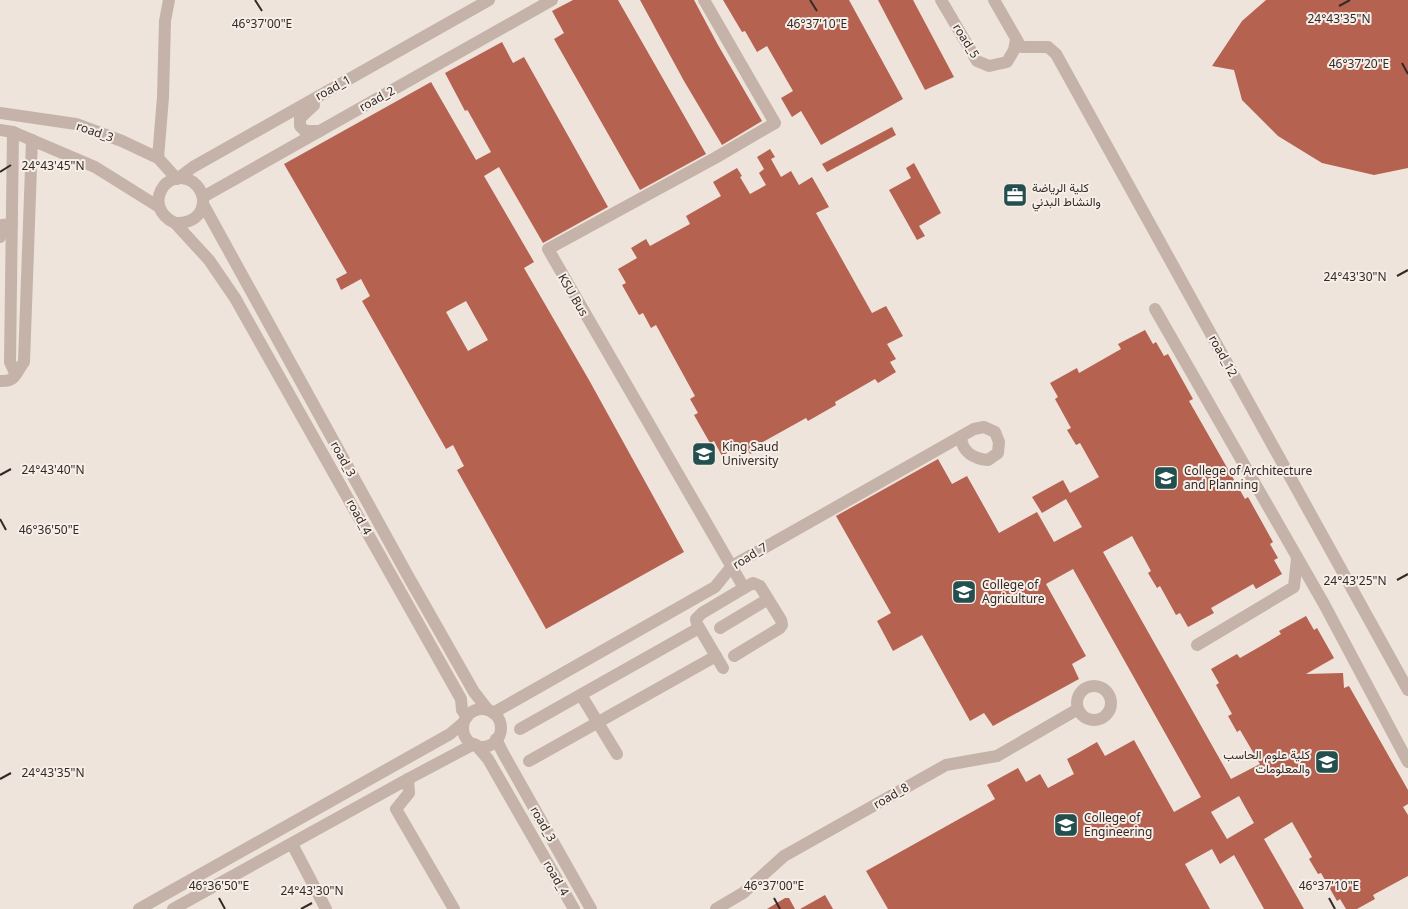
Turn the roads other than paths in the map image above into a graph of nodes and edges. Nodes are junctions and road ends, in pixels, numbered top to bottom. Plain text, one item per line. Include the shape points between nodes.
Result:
1 (169, 0) edge
2 (490, 0) edge
3 (552, 0) edge
4 (704, 0) edge
5 (941, 0) edge
6 (994, 0) edge
7 (1018, 43) junction
8 (330, 90) junction
9 (0, 113) edge
10 (6, 131) edge
11 (320, 131) junction
12 (32, 140) junction
13 (158, 158) junction
14 (177, 179) junction
15 (203, 201) junction
16 (159, 207) junction
17 (175, 223) junction
18 (3, 228) edge
19 (1154, 309) dead end
20 (15, 374) junction
21 (0, 381) edge
22 (961, 437) dead end
23 (1297, 558) junction
24 (732, 566) junction
25 (744, 588) junction
26 (768, 599) junction
27 (699, 628) junction
28 (720, 628) dead end
29 (1197, 645) dead end
30 (716, 656) junction
31 (734, 656) dead end
32 (723, 668) dead end
33 (1408, 690) edge
34 (581, 694) junction
35 (1078, 709) dead end
36 (491, 711) junction
37 (465, 720) junction
38 (598, 723) junction
39 (520, 729) dead end
40 (496, 739) junction
41 (475, 745) junction
42 (617, 754) dead end
43 (529, 761) dead end
44 (1408, 762) edge
45 (408, 779) junction
46 (292, 844) junction
47 (138, 909) edge
48 (173, 909) edge
49 (326, 909) edge
50 (454, 909) edge
51 (574, 909) edge
52 (591, 909) edge
53 (716, 909) edge

1 - 13 street via 165,21
2 - 8 street, road_1
3 - 11 street, road_2
4 - 24 street, KSU Bus via 775,123 548,249
5 - 7 street, road_5 via 977,61 989,66 1007,62
6 - 7 street
7 - 33 street, road_12 via 1048,47 1056,54
8 - 11 street via 300,118 300,126 305,131
8 - 14 street, road_1
9 - 13 street, road_3 via 76,124
10 - 12 street
10 - 18 street
11 - 15 street, road_2
12 - 16 street via 95,167
12 - 20 street via 24,362
13 - 14 street, road_3
14 - 15 street via 196,185
14 - 16 street via 164,185 158,199
15 - 17 street via 201,211 190,221
15 - 36 street, road_3 via 413,584 474,692
16 - 17 street via 162,214
17 - 37 street, road_4 via 209,260 235,298 461,699
18 - 20 street via 10,362
19 - 23 street
20 - 21 street via 9,382
22 - 24 street, road_7
23 - 29 street via 1294,587
23 - 44 street
24 - 25 street, KSU Bus
24 - 36 street, road_7 via 715,587 702,595
25 - 26 street via 757,584
25 - 27 street via 702,613 696,619
26 - 28 street
26 - 31 street via 782,625
27 - 30 street
27 - 34 street
30 - 32 street
30 - 38 street
34 - 38 street
34 - 39 street
35 - 53 street, road_8 via 997,756 946,765 784,856 743,893
36 - 37 street via 476,710
36 - 40 street via 500,728
37 - 41 street via 464,734
37 - 47 street via 450,734
38 - 42 street
38 - 43 street
40 - 41 street via 487,745
40 - 52 street, road_3
41 - 45 street
41 - 51 street, road_4 via 488,759
45 - 46 street
45 - 50 street via 409,792 396,809
46 - 48 street
46 - 49 street

